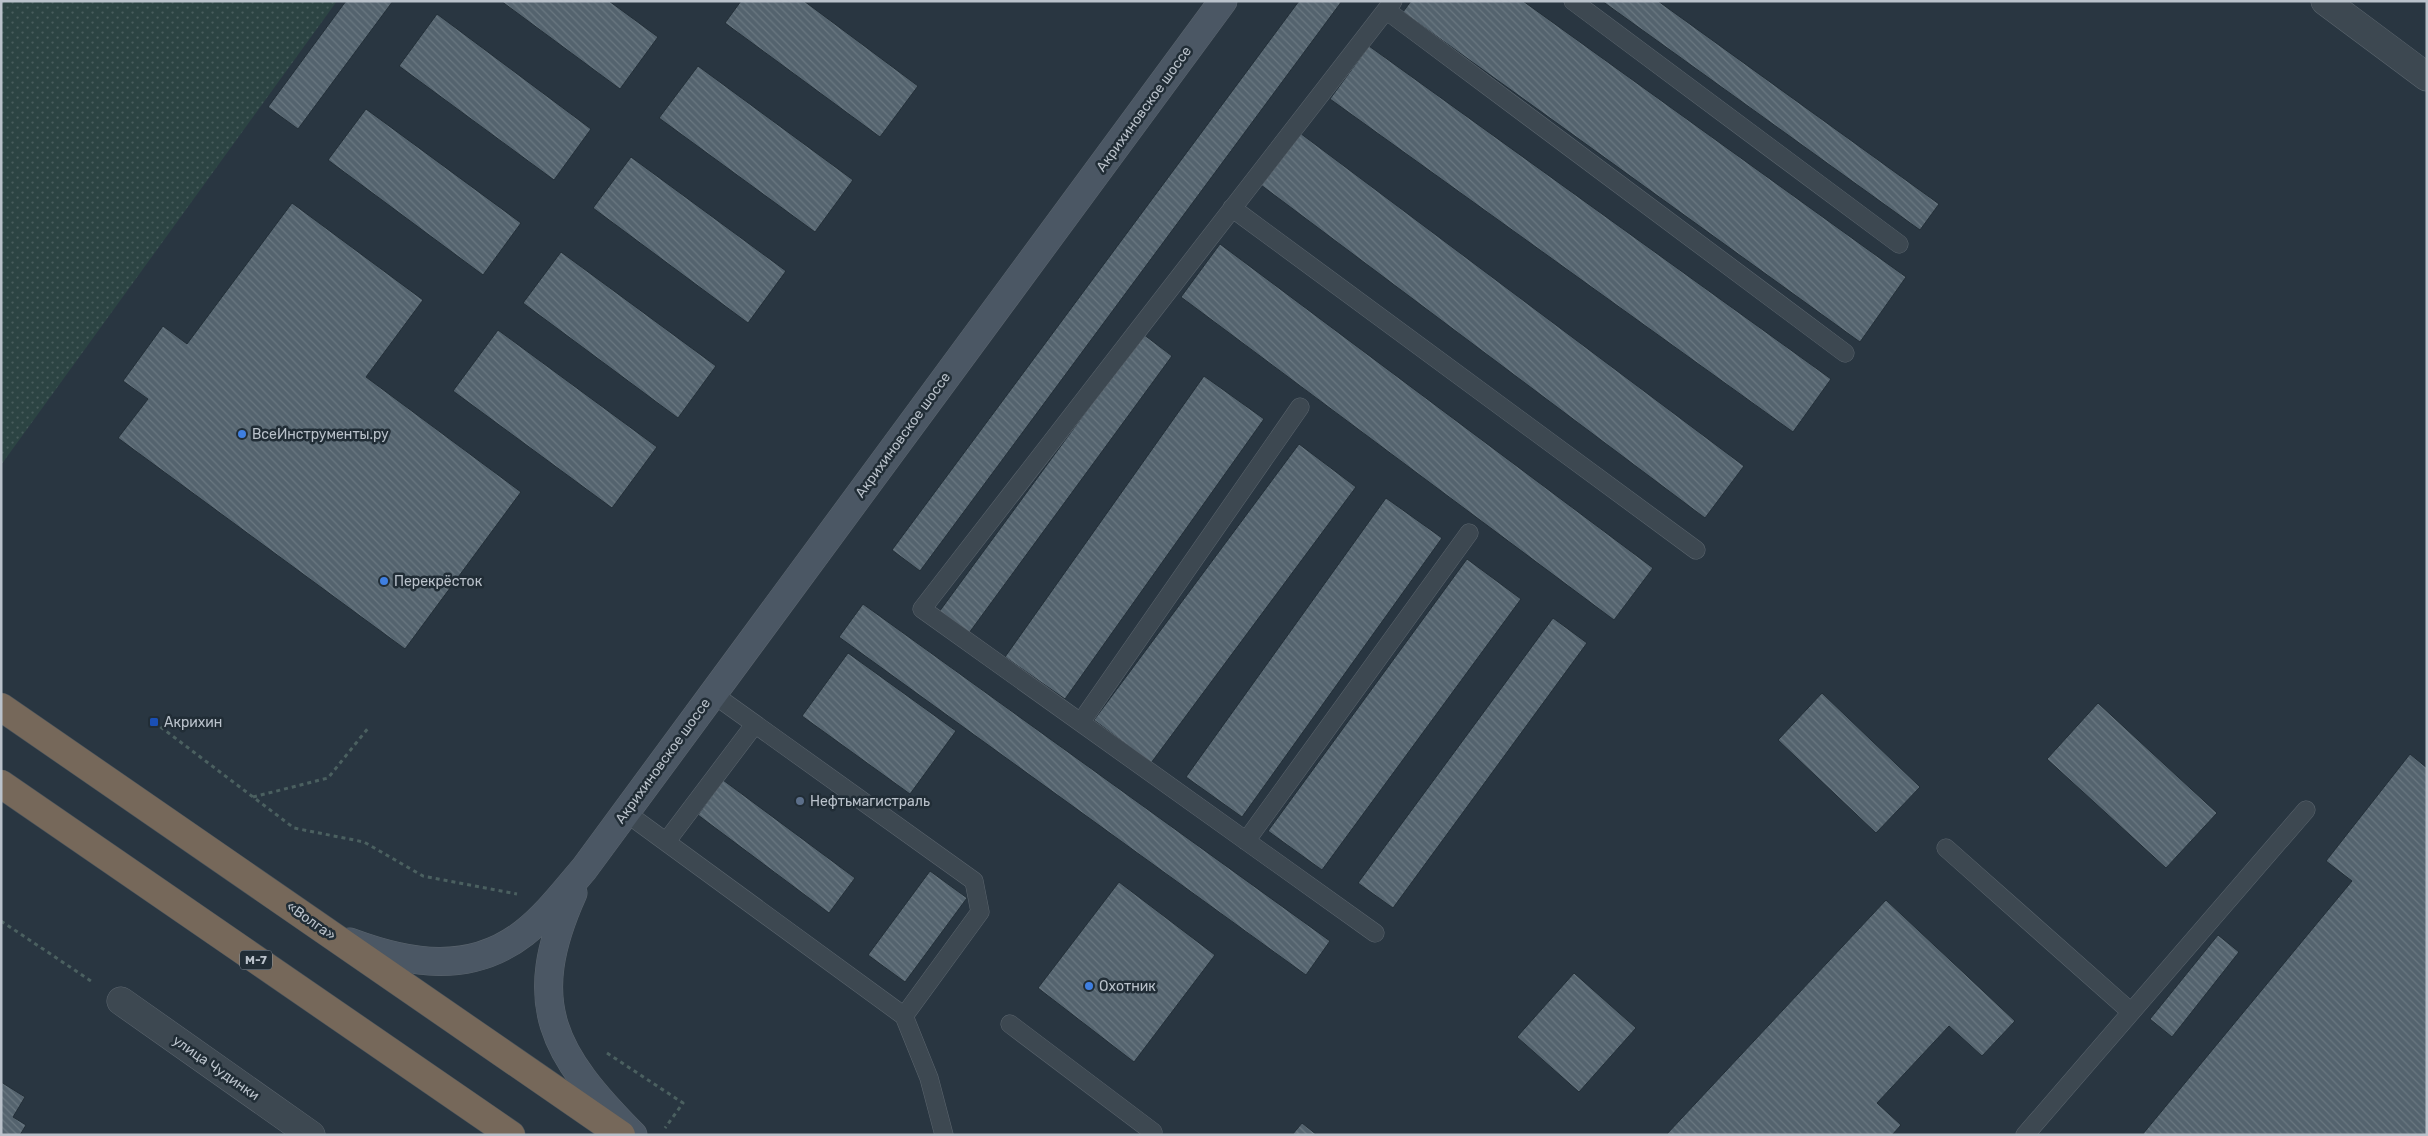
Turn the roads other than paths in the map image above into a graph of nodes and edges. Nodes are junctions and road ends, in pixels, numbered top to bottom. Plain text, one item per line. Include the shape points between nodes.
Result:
1 (1223, 1) edge
2 (1572, 1) edge
3 (2325, 1) edge
4 (1389, 6) edge
5 (2427, 77) edge
6 (1232, 208) junction
7 (1899, 244) dead end
8 (1845, 353) dead end
9 (1300, 407) dead end
10 (1469, 533) dead end
11 (1696, 550) dead end
12 (713, 694) junction
13 (1, 707) edge
14 (1081, 722) junction
15 (755, 724) junction
16 (1, 784) edge
17 (2306, 810) dead end
18 (625, 812) junction
19 (1246, 841) junction
20 (666, 842) junction
21 (1946, 848) dead end
22 (584, 869) junction
23 (1375, 933) dead end
24 (332, 935) junction
25 (121, 1001) road end
26 (2131, 1012) junction
27 (904, 1016) junction
28 (1010, 1024) dead end
29 (311, 1135) edge
30 (510, 1135) edge
31 (621, 1135) edge
32 (633, 1135) edge
33 (944, 1135) edge
34 (1151, 1135) edge
35 (2025, 1135) edge

1 - 12 main road, Акрихиновское шоссе via 832,544
2 - 7 lane
3 - 5 street
4 - 6 lane
4 - 8 lane
6 - 11 lane
6 - 14 lane via 922,609
9 - 14 lane
10 - 19 lane
12 - 15 lane
12 - 18 main road, Акрихиновское шоссе
13 - 24 highway, «Волга»
14 - 19 lane
15 - 20 lane
15 - 27 lane via 974,881 980,912
16 - 30 highway, М-7
17 - 26 lane
18 - 20 lane
18 - 22 main road, Акрихиновское шоссе
19 - 23 lane
20 - 27 lane
21 - 26 lane
22 - 24 main road, Акрихиновское шоссе via 549,910 523,934 499,949 467,960 430,963 411,960 383,954
22 - 32 main road, Акрихиновское шоссе via 551,954 548,992 553,1026 572,1063 601,1102
24 - 31 highway, «Волга»
25 - 29 street, улица Чудинки
26 - 35 lane
27 - 33 lane via 928,1078
28 - 34 lane via 1152,1132

